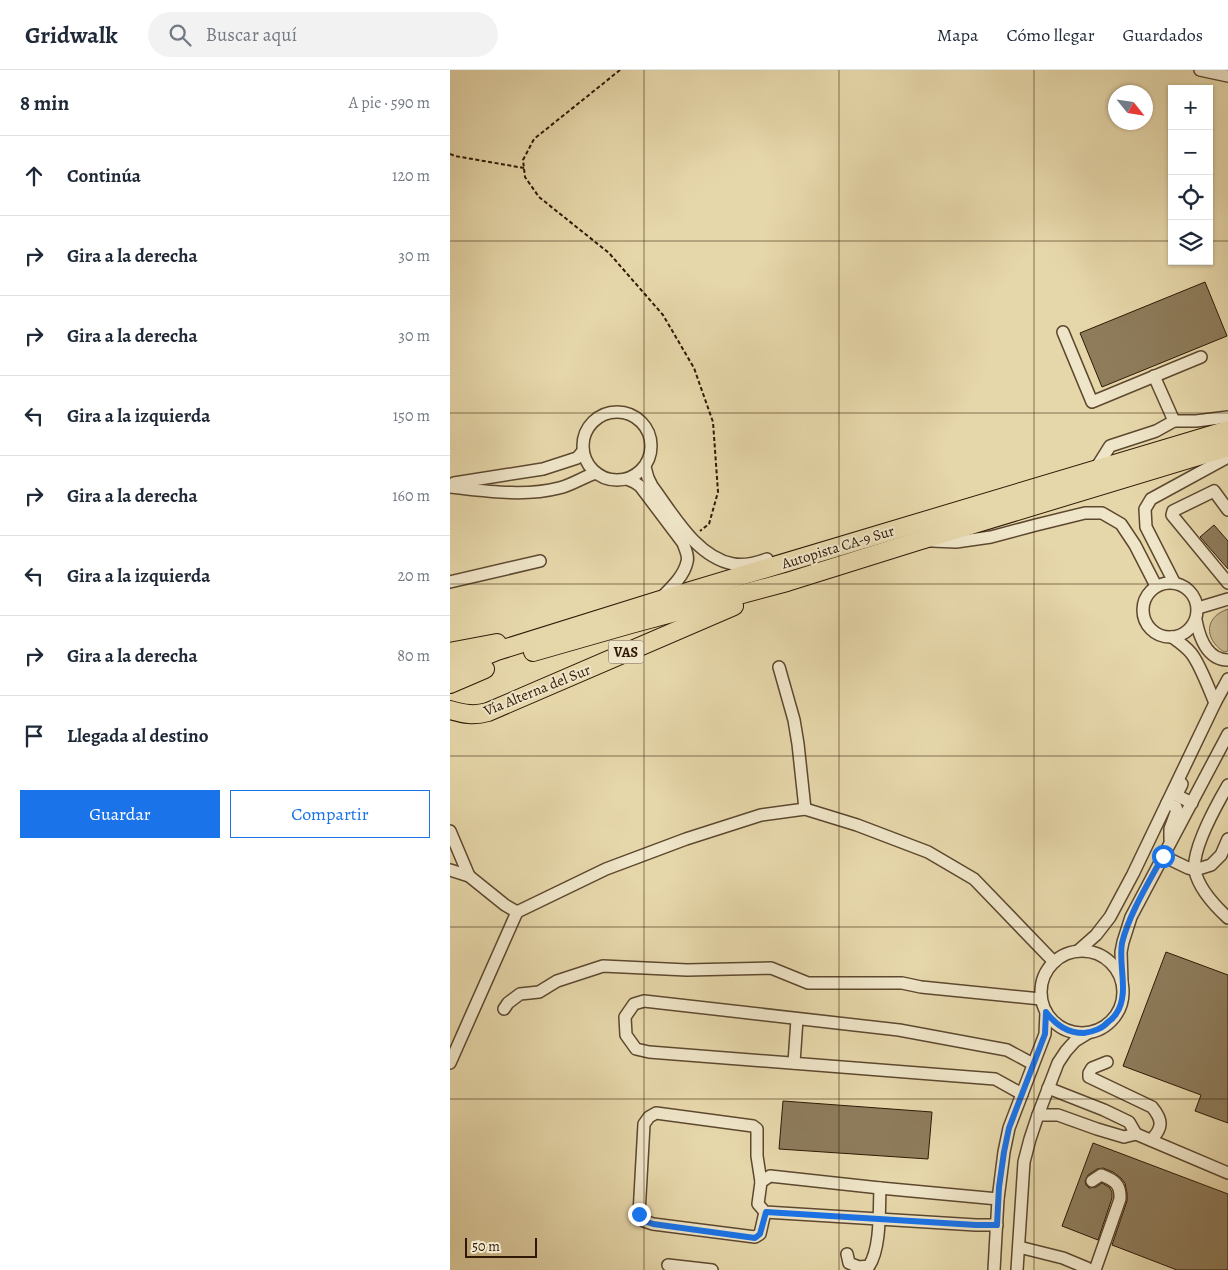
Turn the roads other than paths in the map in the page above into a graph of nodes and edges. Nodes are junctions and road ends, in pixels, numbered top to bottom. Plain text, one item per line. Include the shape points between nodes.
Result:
1 (1200, 70) edge
2 (1228, 76) edge
3 (1063, 332) dead end
4 (1201, 357) dead end
5 (1154, 376) junction
6 (1228, 417) edge
7 (1174, 421) junction
8 (1228, 430) edge
9 (1228, 447) edge
10 (583, 451) junction
11 (1228, 457) edge
12 (645, 467) junction
13 (1095, 470) junction
14 (596, 473) junction
15 (627, 479) junction
16 (450, 486) edge
17 (1228, 510) edge
18 (901, 528) junction
19 (918, 541) junction
20 (540, 561) dead end
21 (450, 582) edge
22 (787, 582) junction
23 (1174, 582) junction
24 (1228, 583) edge
25 (1156, 586) junction
26 (1228, 599) edge
27 (657, 601) junction
28 (1197, 614) junction
29 (1172, 637) junction
30 (525, 642) junction
31 (450, 652) edge
32 (1228, 660) edge
33 (779, 667) dead end
34 (450, 670) edge
35 (1228, 679) edge
36 (450, 684) edge
37 (1214, 703) junction
38 (457, 712) edge
39 (1228, 734) edge
40 (1190, 756) junction
41 (1228, 785) edge
42 (1167, 803) junction
43 (1192, 803) junction
44 (805, 809) junction
45 (450, 831) edge
46 (1228, 839) edge
47 (1171, 841) junction
48 (1163, 856) junction
49 (450, 870) edge
50 (1195, 870) junction
51 (469, 876) junction
52 (517, 912) junction
53 (1228, 918) edge
54 (1079, 950) junction
55 (1054, 962) junction
56 (1122, 982) junction
57 (1041, 999) junction
58 (504, 1009) dead end
59 (1046, 1012) junction
60 (797, 1019) junction
61 (1090, 1032) junction
62 (1107, 1062) dead end
63 (794, 1063) junction
64 (450, 1064) edge
65 (1033, 1064) junction
66 (1048, 1088) junction
67 (1022, 1094) junction
68 (1038, 1115) junction
69 (1136, 1134) junction
70 (1152, 1140) junction
71 (1228, 1173) edge
72 (761, 1182) junction
73 (1092, 1182) dead end
74 (880, 1188) junction
75 (998, 1198) junction
76 (766, 1212) junction
77 (879, 1219) junction
78 (997, 1225) junction
79 (1019, 1247) junction
80 (847, 1254) dead end
81 (668, 1266) dead end
82 (712, 1270) edge
83 (994, 1270) edge
84 (1017, 1270) edge
85 (1088, 1270) edge
86 (1096, 1270) edge

1 - 2 street
3 - 5 street via 1092,402
4 - 5 street
5 - 7 street
6 - 7 street
7 - 13 street via 1156,431 1110,446
8 - 13 highway, Autopista CA-9 Sur
9 - 19 highway, Autopista CA-9 Sur
10 - 12 street via 583,439 594,420 615,411 626,412 644,424 650,434 652,445
10 - 14 street via 587,463
10 - 16 street via 578,458 543,469
11 - 23 street via 1152,500 1146,509 1146,527
12 - 15 street
12 - 18 street via 652,486 691,539 711,556 733,564 754,563 888,525
13 - 18 highway, Autopista CA-9 Sur
14 - 15 street via 605,478
14 - 16 street via 570,485 535,492 507,493
15 - 27 street via 640,486 687,552 688,561 680,578
17 - 24 street via 1214,491 1172,515
18 - 27 highway, Autopista CA-9 Sur
19 - 22 highway, Autopista CA-9 Sur
19 - 25 street via 956,542 991,537 1085,513 1102,513 1121,524
20 - 21 street
22 - 36 highway, Autopista CA-9 Sur via 541,650
22 - 38 highway, Vía Alterna del Sur / VAS via 501,708 480,714
23 - 25 street
23 - 28 street via 1183,585 1196,599
25 - 29 street via 1144,603 1144,618 1153,631
26 - 28 street
27 - 30 highway, Autopista CA-9 Sur
28 - 29 street via 1187,632
28 - 32 street via 1198,632 1204,645 1214,657
29 - 37 street via 1192,655
30 - 31 highway via 504,641
30 - 34 highway, Autopista CA-9 Sur
33 - 44 street via 794,720
35 - 37 street
37 - 40 street
39 - 43 street
40 - 42 street
40 - 43 street via 1178,796
41 - 50 street via 1202,836
42 - 47 street via 1177,810 1170,829
42 - 54 street via 1110,916
43 - 47 street
44 - 52 street via 761,815 686,838 606,870
44 - 55 street via 928,852 974,879
45 - 51 street
46 - 50 street via 1221,855 1210,865
47 - 48 street
48 - 50 street
48 - 56 street via 1131,917 1122,942
49 - 51 street
50 - 53 street via 1202,888
51 - 52 street
52 - 64 street
54 - 55 street
54 - 56 street via 1106,958 1116,968
55 - 57 street via 1043,979
56 - 61 street via 1123,998 1117,1014 1105,1026
57 - 58 street via 902,983 808,983 771,968 687,970 603,966 557,981 539,992 520,994
57 - 59 street
59 - 61 street via 1065,1030
59 - 65 street via 1045,1034
60 - 63 street
60 - 63 street via 644,1001 634,1004 625,1017 626,1035 636,1048 649,1052
60 - 65 street via 899,1030 1007,1050
61 - 66 street via 1066,1051
62 - 70 street via 1092,1068 1088,1073 1090,1077 1152,1107 1161,1123
63 - 67 street via 995,1079
65 - 67 street
66 - 68 street
66 - 69 street via 1129,1122
67 - 75 street via 1009,1128
68 - 69 street via 1058,1115 1124,1137
68 - 79 street via 1024,1162
69 - 70 street
70 - 71 street
72 - 74 street via 770,1176
72 - 76 street via 758,1204
72 - 76 street via 757,1129 753,1126 656,1113 644,1124 639,1214 644,1221 755,1238 760,1234
73 - 86 street via 1101,1175 1118,1185 1120,1191
74 - 75 street
74 - 77 street
75 - 78 street
76 - 77 street
77 - 78 street
77 - 80 street via 874,1258 869,1266 849,1263
78 - 83 street
79 - 84 street
79 - 85 street via 1063,1258
81 - 82 street

